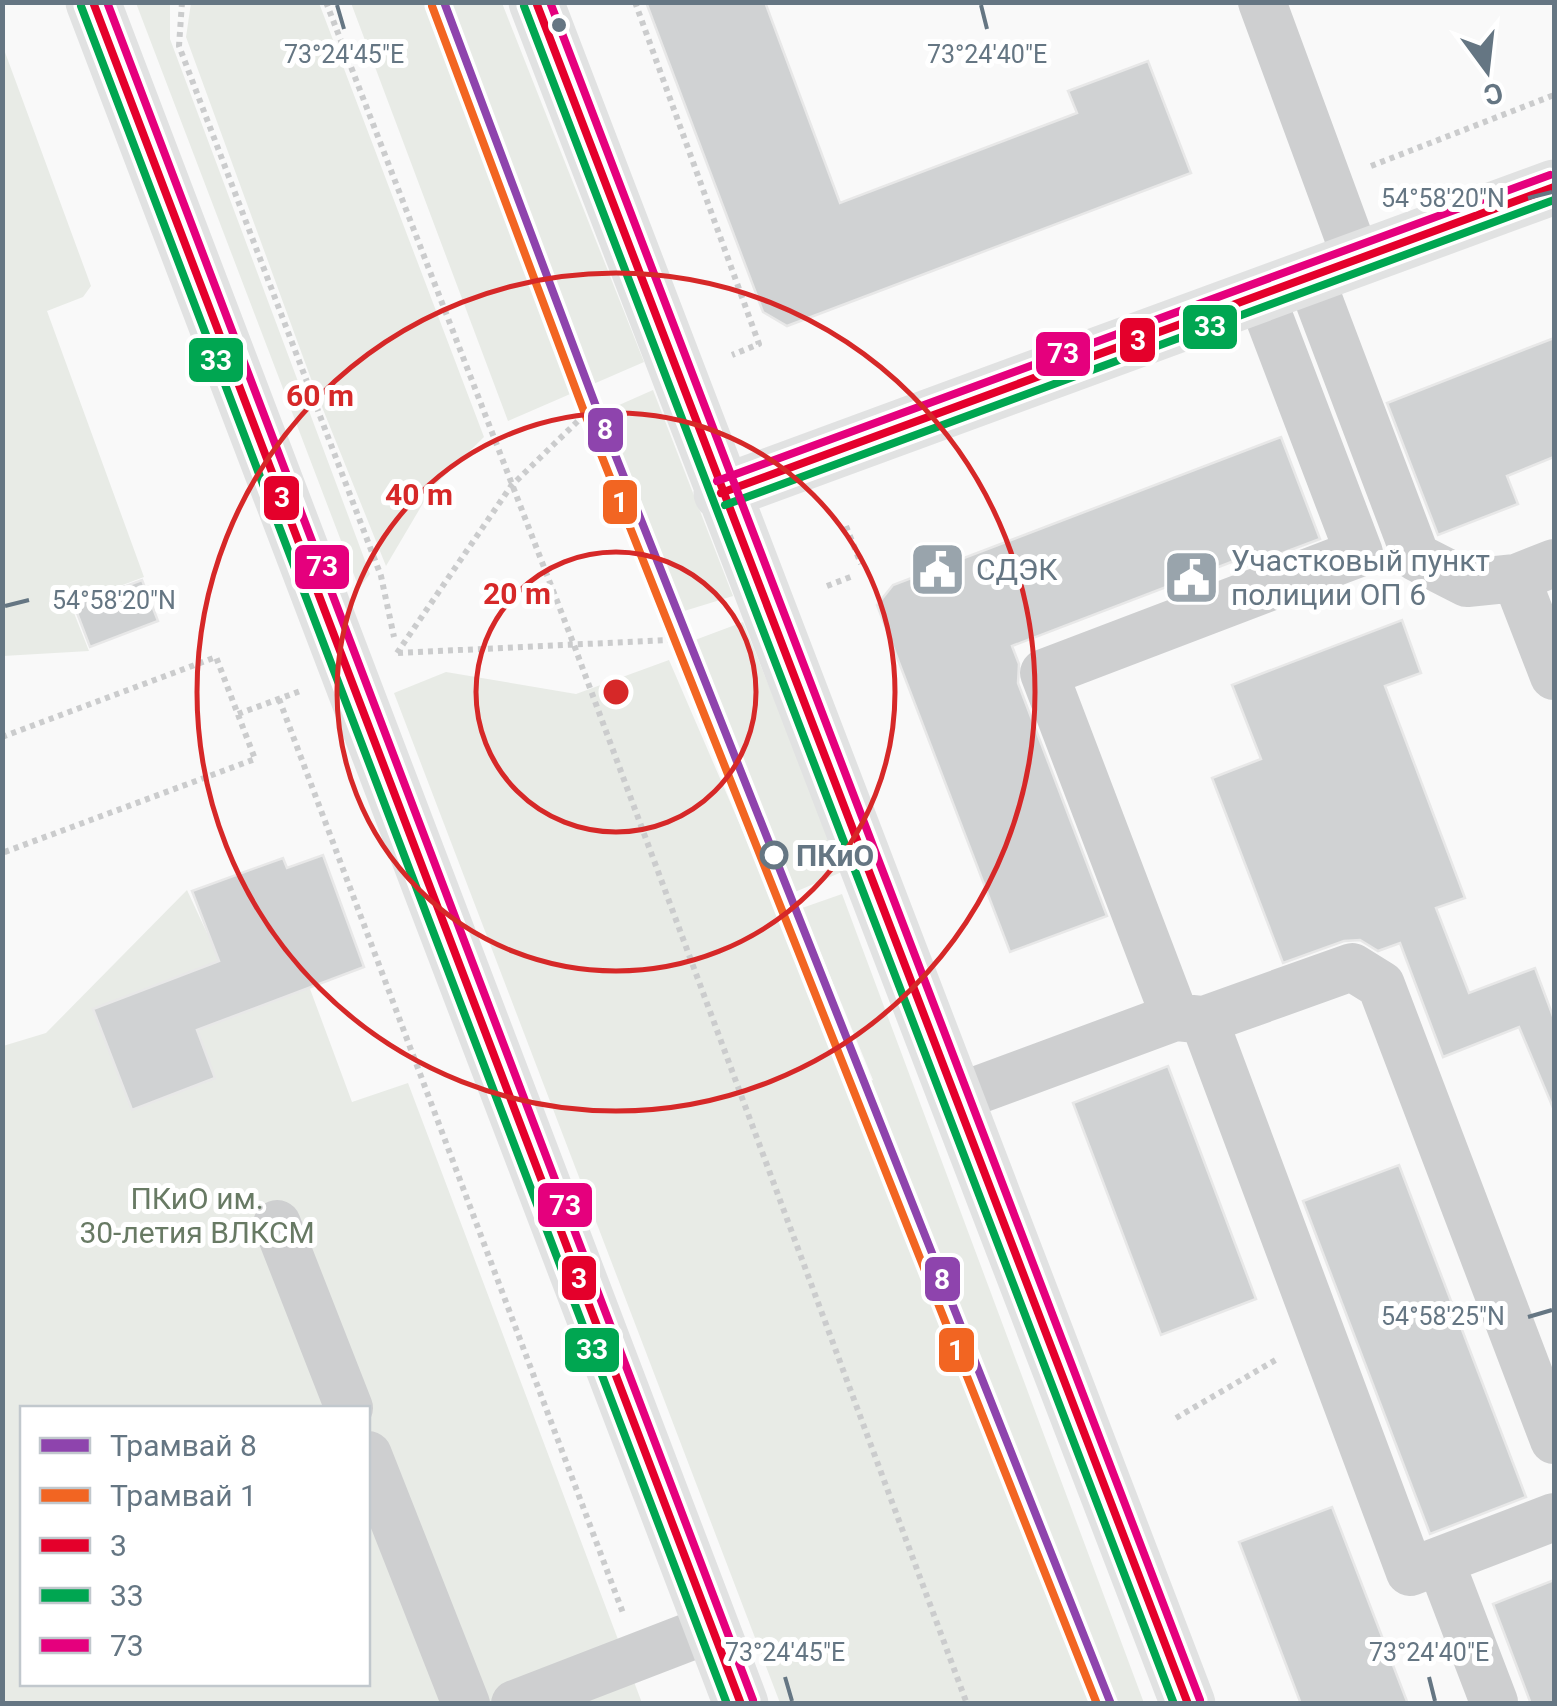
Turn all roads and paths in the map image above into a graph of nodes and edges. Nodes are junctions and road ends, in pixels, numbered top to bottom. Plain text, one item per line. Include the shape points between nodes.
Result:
1 (93, 2) edge
2 (182, 2) edge
3 (326, 2) edge
4 (536, 2) edge
5 (635, 2) edge
6 (1262, 2) edge
7 (1554, 96) edge
8 (1328, 183) junction
9 (1554, 186) edge
10 (1309, 278) junction
11 (732, 355) dead end
12 (583, 416) dead end
13 (511, 486) junction
14 (722, 493) junction
15 (846, 526) dead end
16 (861, 564) dead end
17 (1535, 571) edge
18 (852, 576) dead end
19 (828, 586) dead end
20 (689, 638) dead end
21 (574, 644) junction
22 (397, 653) junction
23 (1551, 656) edge
24 (303, 690) dead end
25 (278, 699) junction
26 (238, 714) junction
27 (2, 737) edge
28 (2, 853) edge
29 (1189, 1018) junction
30 (956, 1098) junction
31 (277, 1224) dead end
32 (1320, 1335) junction
33 (348, 1406) edge
34 (1176, 1418) dead end
35 (1554, 1440) edge
36 (370, 1459) edge
37 (1554, 1517) edge
38 (1440, 1561) junction
39 (712, 1628) junction
40 (639, 1656) junction
41 (1494, 1702) edge
42 (466, 1704) edge
43 (516, 1704) edge
44 (740, 1704) edge
45 (967, 1704) edge
46 (1188, 1704) edge

1 - 39 main road
2 - 22 path via 179,46 380,576
3 - 13 path
4 - 14 main road
5 - 11 path via 759,344
6 - 8 street
7 - 8 path
8 - 10 street
9 - 10 main road
10 - 14 main road
10 - 17 street via 1416,556 1467,583
10 - 29 street via 1359,554 1044,673
12 - 13 path
13 - 21 path
13 - 22 path
14 - 30 main road
15 - 16 path
17 - 23 street
18 - 19 path
20 - 21 path
21 - 22 path
21 - 45 path
24 - 25 path
25 - 26 path
25 - 40 path
26 - 27 path via 216,658
26 - 28 path via 255,759
29 - 30 street
29 - 32 street
29 - 35 street via 1352,967 1381,985
30 - 46 main road
31 - 33 street
32 - 34 path
32 - 38 street via 1410,1572
36 - 42 street
37 - 38 street
38 - 41 street
39 - 40 street
39 - 44 main road
40 - 43 street

